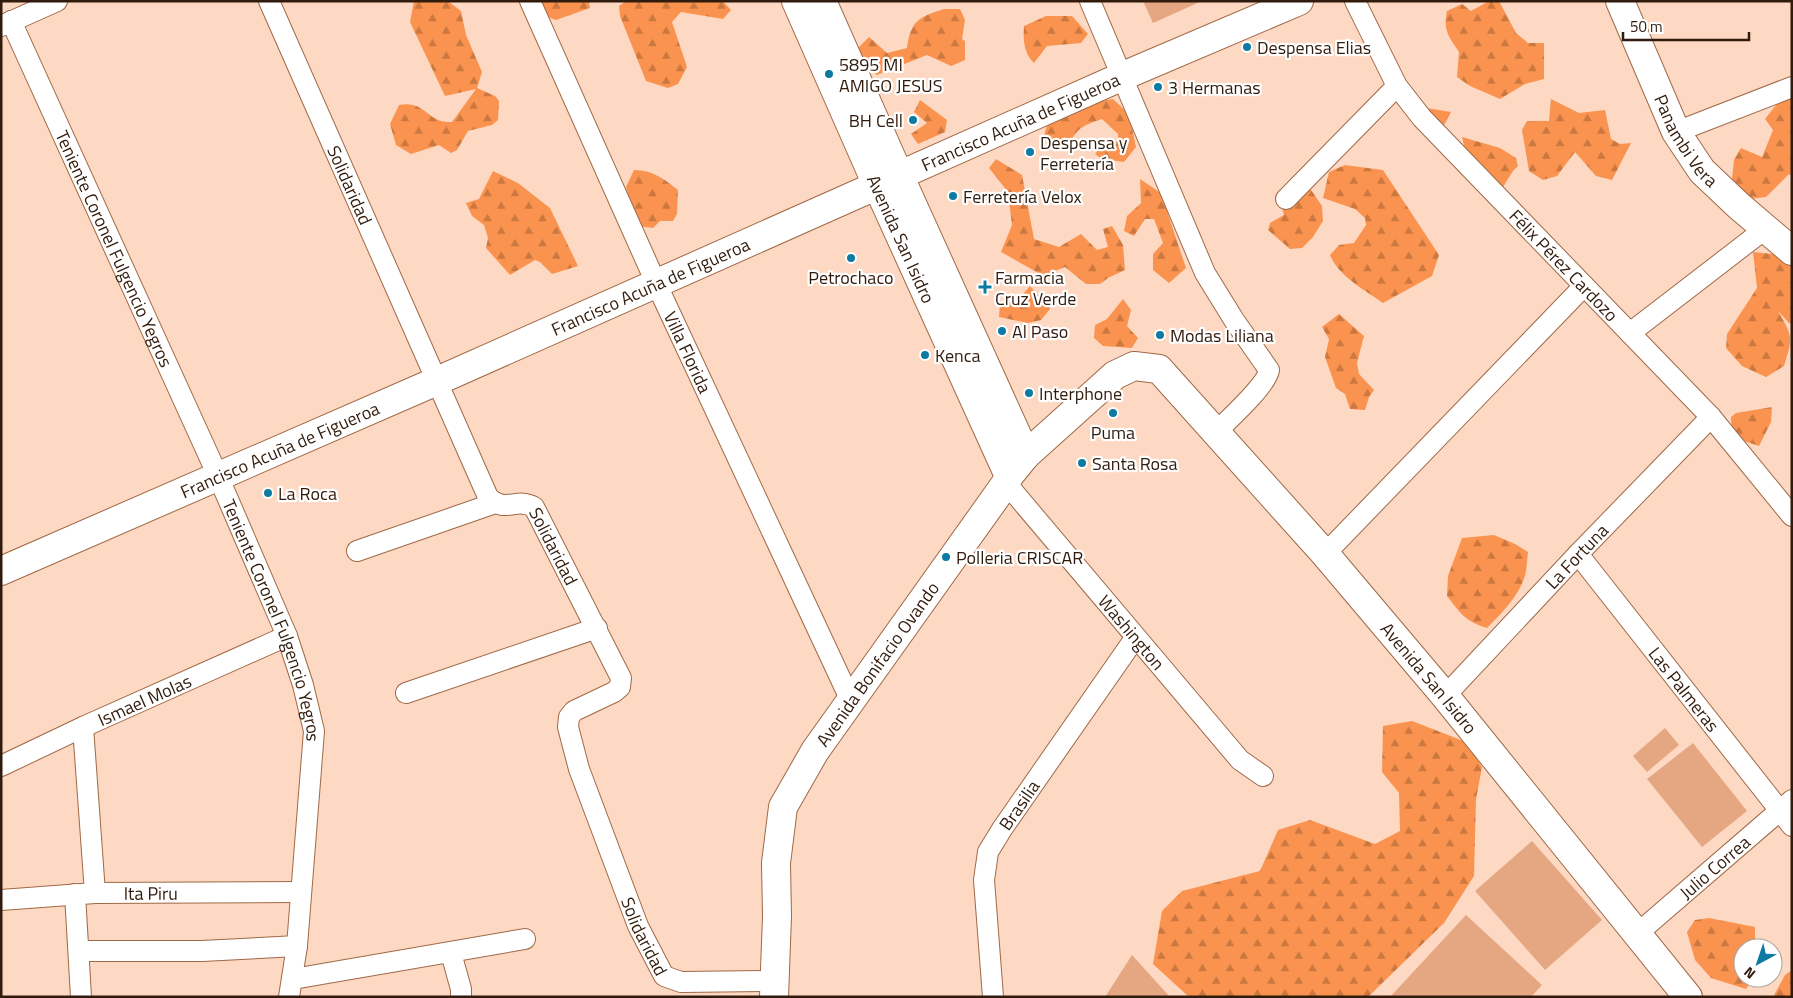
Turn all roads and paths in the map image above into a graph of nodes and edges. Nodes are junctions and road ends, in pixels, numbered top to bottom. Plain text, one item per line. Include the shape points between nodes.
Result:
1 (57, 1) edge
2 (269, 1) edge
3 (530, 1) edge
4 (796, 1) edge
5 (822, 1) edge
6 (1090, 1) edge
7 (1299, 1) edge
8 (1354, 1) edge
9 (1620, 1) edge
10 (6, 23) edge
11 (1123, 76) junction
12 (1397, 86) junction
13 (1792, 87) edge
14 (1676, 132) junction
15 (888, 180) junction
16 (1286, 199) dead end
17 (1765, 229) junction
18 (1792, 251) edge
19 (656, 283) junction
20 (1584, 286) junction
21 (1630, 334) junction
22 (1159, 369) joint
23 (437, 382) junction
24 (1711, 417) junction
25 (1216, 432) junction
26 (1026, 455) junction
27 (218, 476) junction
28 (1008, 480) junction
29 (495, 504) junction
30 (1792, 516) edge
31 (357, 551) dead end
32 (1325, 554) junction
33 (1578, 554) junction
34 (1, 571) edge
35 (597, 628) junction
36 (288, 636) junction
37 (1135, 638) junction
38 (406, 693) dead end
39 (1444, 696) junction
40 (851, 701) junction
41 (83, 727) junction
42 (1, 766) edge
43 (1262, 776) dead end
44 (1788, 812) edge
45 (301, 892) junction
46 (95, 893) junction
47 (75, 894) junction
48 (1, 900) edge
49 (1638, 933) junction
50 (525, 939) dead end
51 (296, 946) junction
52 (79, 951) junction
53 (451, 953) junction
54 (291, 988) edge
55 (774, 989) edge
56 (1674, 991) edge
57 (81, 997) edge
58 (461, 997) edge
59 (993, 997) edge

1 - 10 street
2 - 23 street, Solidaridad
3 - 19 street, Villa Florida
4 - 15 main road, Avenida San Isidro
5 - 15 main road, Avenida San Isidro
6 - 11 street
7 - 11 main road, Francisco Acuña de Figueroa
8 - 12 street, Félix Pérez Cardozo
9 - 14 main road, Panambi Vera
10 - 27 street, Teniente Coronel Fulgencio Yegros
11 - 15 main road, Francisco Acuña de Figueroa
11 - 25 street via 1205,273 1269,370 1262,384
12 - 16 street
12 - 20 street, Félix Pérez Cardozo via 1422,118
13 - 14 street
14 - 17 main road, Panambi Vera via 1702,170
15 - 19 main road, Francisco Acuña de Figueroa
15 - 26 main road, Avenida San Isidro
15 - 28 main road, Avenida San Isidro
17 - 18 main road, Panambi Vera
17 - 21 street
19 - 23 main road, Francisco Acuña de Figueroa
19 - 40 street, Villa Florida
20 - 21 street, Félix Pérez Cardozo
20 - 32 street
21 - 24 street, Félix Pérez Cardozo
22 - 25 main road, Avenida San Isidro
22 - 26 main road, Avenida Bonifacio Ovando via 1134,366 1115,375
23 - 27 main road, Francisco Acuña de Figueroa
23 - 29 street, Solidaridad via 488,496
24 - 30 street, Félix Pérez Cardozo
24 - 33 street, La Fortuna
25 - 32 main road, Avenida San Isidro
26 - 28 main road, Avenida Bonifacio Ovando
27 - 34 main road, Francisco Acuña de Figueroa
27 - 36 street, Teniente Coronel Fulgencio Yegros
28 - 37 street, Washington
28 - 40 main road, Avenida Bonifacio Ovando
29 - 31 street
29 - 35 street, Solidaridad via 527,503 534,507
32 - 39 main road, Avenida San Isidro
33 - 39 street, La Fortuna
33 - 44 street, Las Palmeras
35 - 38 street
35 - 55 street, Solidaridad via 621,678 620,687 574,711 569,717 568,727 579,769 638,926 664,976 681,982
36 - 41 street, Ismael Molas
36 - 45 street, Teniente Coronel Fulgencio Yegros via 314,731
37 - 43 street, Washington via 1240,760
37 - 59 street, Brasilia via 988,852 984,880
39 - 49 main road, Avenida San Isidro
40 - 55 main road, Avenida Bonifacio Ovando via 815,751 782,807 776,863
41 - 42 street, Ismael Molas
41 - 46 street
44 - 49 street, Julio Correa
45 - 46 street, Ita Piru
45 - 51 street, Teniente Coronel Fulgencio Yegros
46 - 47 street, Ita Piru
47 - 48 street, Ita Piru
47 - 52 street
49 - 56 main road, Avenida San Isidro
50 - 53 street
51 - 52 street via 202,951
51 - 54 street, Teniente Coronel Fulgencio Yegros
52 - 57 street
53 - 54 street
53 - 58 street

